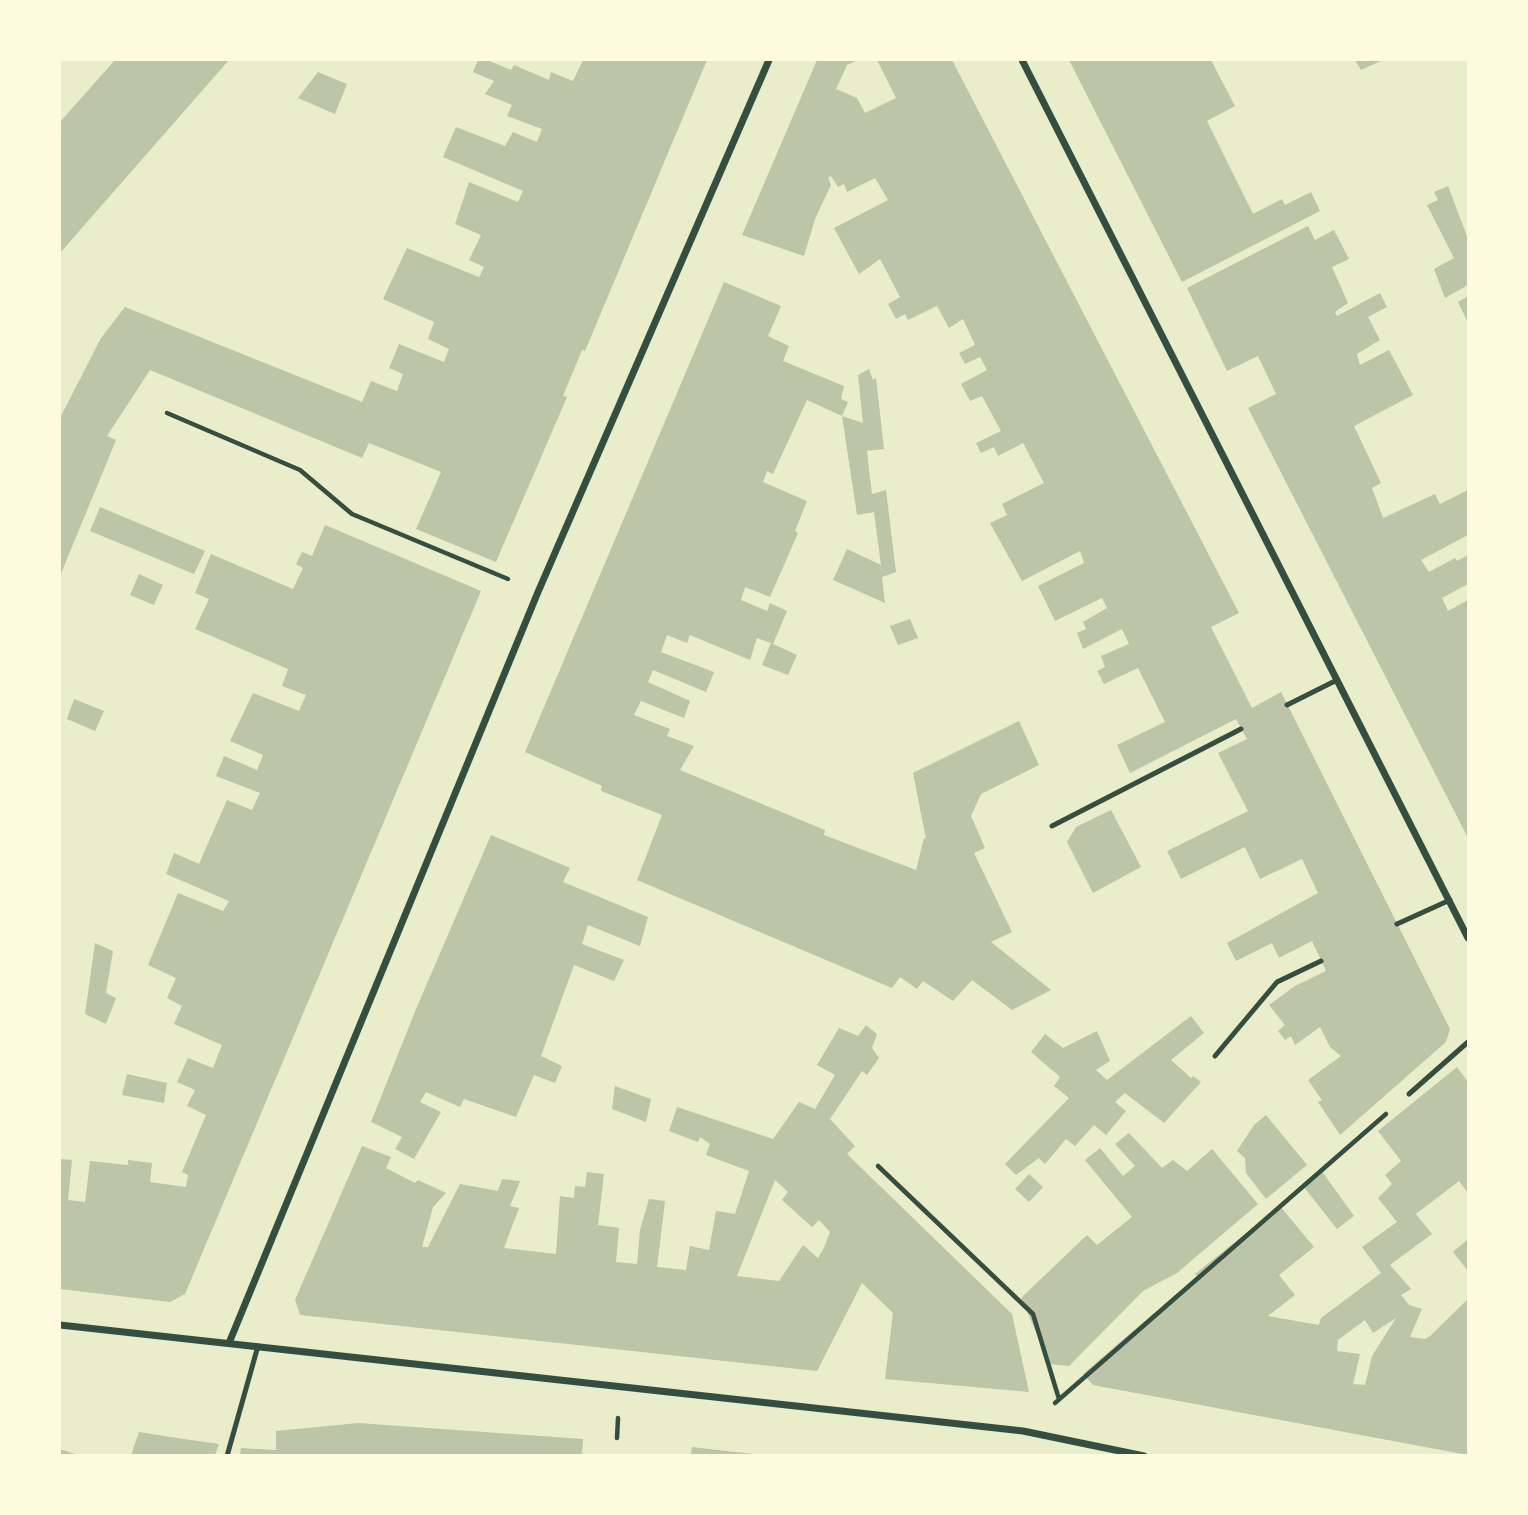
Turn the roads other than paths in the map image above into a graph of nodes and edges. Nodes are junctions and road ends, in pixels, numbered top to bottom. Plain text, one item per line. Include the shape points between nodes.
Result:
1 (769, 60) edge
2 (1022, 60) edge
3 (1338, 680) junction
4 (1287, 705) dead end
5 (1241, 729) dead end
6 (1052, 826) dead end
7 (1450, 900) junction
8 (1397, 924) dead end
9 (1468, 938) edge
10 (1321, 961) dead end
11 (1468, 1042) edge
12 (1215, 1056) dead end
13 (1409, 1094) road end
14 (60, 1325) edge
15 (229, 1343) junction
16 (258, 1346) junction
17 (227, 1455) edge
18 (1144, 1455) edge

1 - 15 street via 538,592
2 - 3 street
3 - 4 lane
3 - 7 street
5 - 6 lane
7 - 8 lane
7 - 9 street
10 - 12 lane via 1277,982
11 - 13 lane
14 - 15 street
15 - 16 street
16 - 17 lane
16 - 18 street via 1023,1431

